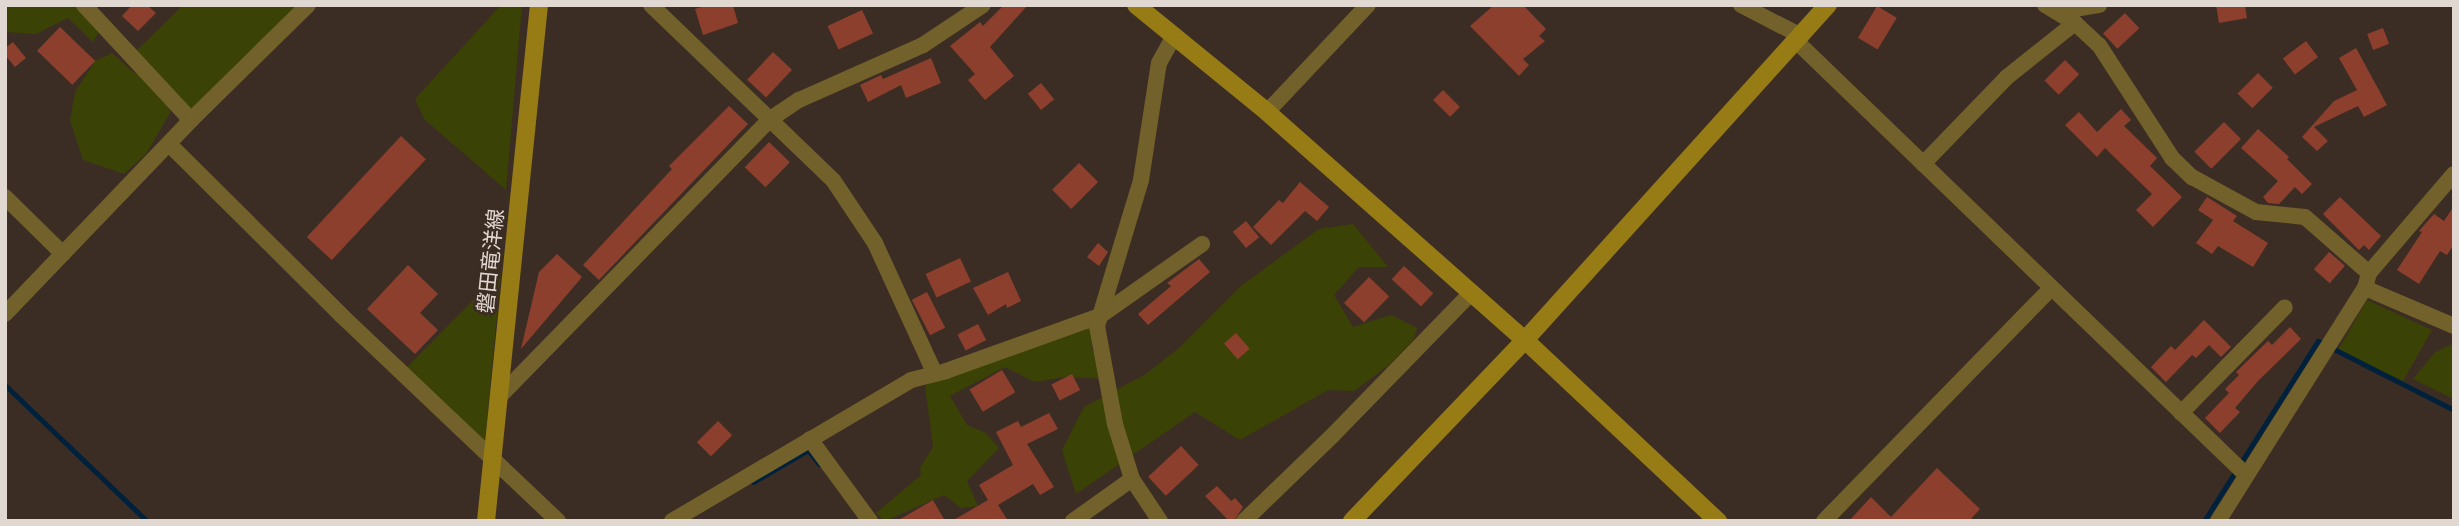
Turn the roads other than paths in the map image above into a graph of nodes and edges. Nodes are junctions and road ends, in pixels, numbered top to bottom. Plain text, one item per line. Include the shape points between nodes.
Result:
1 (84, 5) edge
2 (308, 5) edge
3 (539, 5) edge
4 (651, 5) edge
5 (983, 5) edge
6 (1136, 5) edge
7 (1368, 5) edge
8 (1741, 5) edge
9 (1828, 5) edge
10 (2099, 5) edge
11 (2051, 8) edge
12 (2075, 23) junction
13 (1174, 36) junction
14 (1799, 39) junction
15 (1266, 112) junction
16 (191, 120) junction
17 (769, 120) junction
18 (169, 144) junction
19 (1923, 164) junction
20 (2454, 174) edge
21 (5, 198) edge
22 (1202, 244) dead end
23 (63, 254) junction
24 (2367, 281) junction
25 (2051, 288) junction
26 (1471, 293) junction
27 (2285, 307) dead end
28 (5, 314) edge
29 (1100, 316) junction
30 (2454, 326) edge
31 (1525, 340) junction
32 (936, 374) junction
33 (500, 395) junction
34 (2181, 413) junction
35 (810, 439) junction
36 (492, 458) junction
37 (2240, 470) junction
38 (1132, 479) junction
39 (486, 521) edge
40 (558, 521) edge
41 (672, 521) edge
42 (870, 521) edge
43 (1073, 521) edge
44 (1160, 521) edge
45 (1244, 521) edge
46 (1352, 521) edge
47 (1718, 521) edge
48 (1824, 521) edge
49 (2218, 521) edge

1 - 16 street
2 - 16 street
3 - 33 street, 磐田竜洋線
4 - 17 street
5 - 17 street via 923,45 799,100
6 - 13 street
7 - 15 street
8 - 14 street
9 - 14 street
10 - 11 street
11 - 12 street
12 - 19 street via 2007,78
12 - 24 street via 2099,45 2172,158 2192,177 2256,212 2305,217
13 - 15 street
13 - 29 street via 1158,64 1141,180
14 - 19 street
14 - 31 street
15 - 26 street
16 - 18 street
17 - 32 street via 833,180 875,243
17 - 33 street
18 - 23 street
18 - 36 street
19 - 25 street
20 - 24 street
21 - 23 street
22 - 29 street
23 - 28 street
24 - 30 street
24 - 37 street
25 - 34 street
25 - 48 street
26 - 31 street
26 - 45 street
27 - 34 street
29 - 32 street
29 - 38 street via 1097,326 1115,424
31 - 46 street
31 - 47 street
32 - 35 street via 911,380
33 - 36 street, 磐田竜洋線
34 - 37 street
35 - 41 street
35 - 42 street
36 - 39 street, 磐田竜洋線
36 - 40 street
37 - 49 street
38 - 43 street
38 - 44 street

